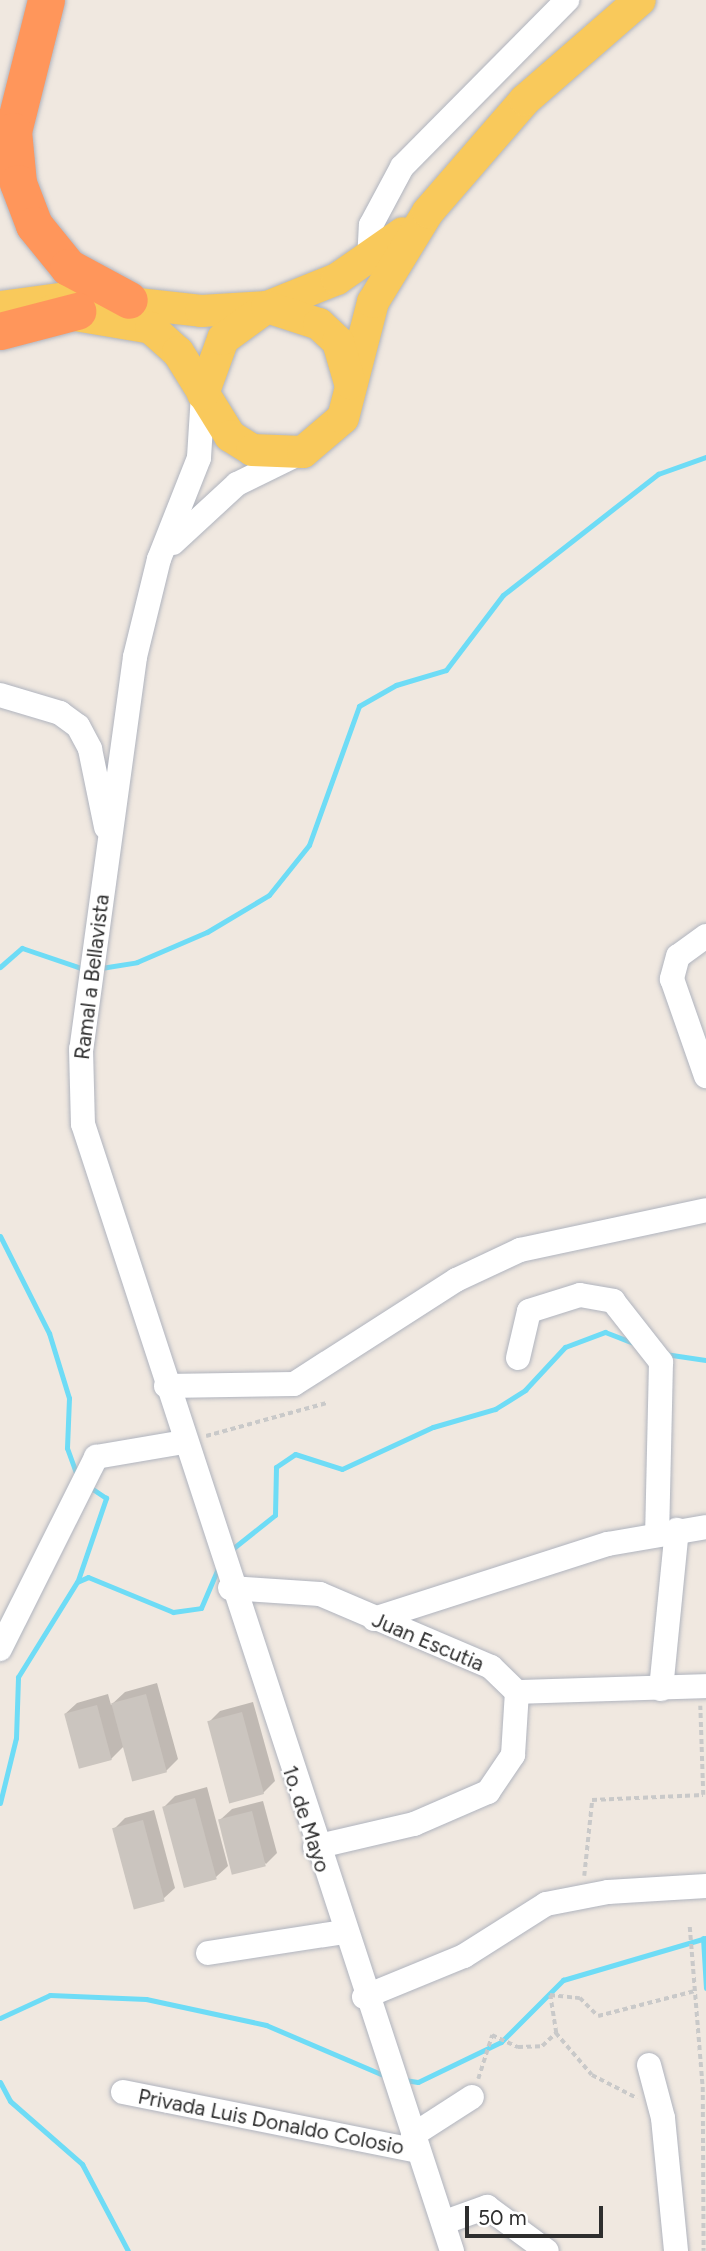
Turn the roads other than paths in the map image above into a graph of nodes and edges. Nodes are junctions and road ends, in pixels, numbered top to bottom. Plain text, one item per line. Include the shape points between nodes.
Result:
1 (46, 0) edge
2 (567, 0) edge
3 (640, 0) edge
4 (428, 212) junction
5 (369, 261) junction
6 (129, 300) junction
7 (0, 307) edge
8 (267, 307) junction
9 (77, 311) junction
10 (0, 317) edge
11 (0, 331) edge
12 (351, 393) junction
13 (203, 394) junction
14 (303, 452) junction
15 (159, 559) junction
16 (0, 695) edge
17 (109, 845) junction
18 (706, 936) edge
19 (706, 1076) edge
20 (706, 1210) edge
21 (518, 1358) dead end
22 (166, 1385) junction
23 (184, 1442) junction
24 (706, 1527) edge
25 (667, 1532) junction
26 (230, 1588) junction
27 (374, 1619) junction
28 (0, 1649) edge
29 (703, 1686) edge
30 (661, 1689) junction
31 (517, 1692) junction
32 (315, 1847) junction
33 (706, 1886) edge
34 (343, 1932) junction
35 (208, 1953) dead end
36 (367, 2005) junction
37 (649, 2065) dead end
38 (123, 2092) dead end
39 (472, 2097) road end
40 (415, 2143) junction
41 (445, 2222) junction
42 (452, 2251) edge
43 (547, 2251) edge
44 (676, 2251) edge

1 - 6 highway via 13,131 18,183 34,225 68,267
2 - 5 street via 402,167 371,225
3 - 4 main road via 550,75
4 - 5 main road
4 - 12 main road via 373,302
5 - 8 main road
6 - 7 main road via 75,297
6 - 8 main road via 201,311
8 - 12 main road via 318,324 338,342
8 - 13 main road via 223,339
9 - 10 main road
9 - 11 highway
9 - 13 main road via 151,328 178,352
12 - 14 main road via 342,418
13 - 14 main road via 230,436 252,450
13 - 15 street, Ramal a Bellavista via 199,458
14 - 15 street via 237,484 200,513
15 - 17 street, Ramal a Bellavista via 135,657
16 - 17 street via 60,713 78,726 90,749
17 - 22 street, Ramal a Bellavista via 78,1086 83,1124
18 - 19 street via 678,956 672,979
20 - 22 street via 520,1250 456,1280 294,1384
21 - 25 street via 529,1311 580,1295 613,1301 661,1362
22 - 23 street, 1o. de Mayo
23 - 26 street, 1o. de Mayo
23 - 28 street via 96,1457
24 - 25 street
25 - 27 street
25 - 30 street
26 - 27 street, Juan Escutia via 320,1594
26 - 32 street, 1o. de Mayo
27 - 31 street, Juan Escutia via 491,1667
29 - 30 street
30 - 31 street
31 - 32 street via 513,1755 488,1792 414,1824
32 - 34 street, 1o. de Mayo
33 - 36 street via 582,1897 545,1905 464,1956
34 - 35 street
34 - 36 street, 1o. de Mayo
36 - 40 street, 1o. de Mayo
37 - 44 street via 663,2118
38 - 40 street, Privada Luis Donaldo Colosio
39 - 40 street
40 - 41 street, 1o. de Mayo
41 - 42 street, 1o. de Mayo
41 - 43 street via 487,2207

